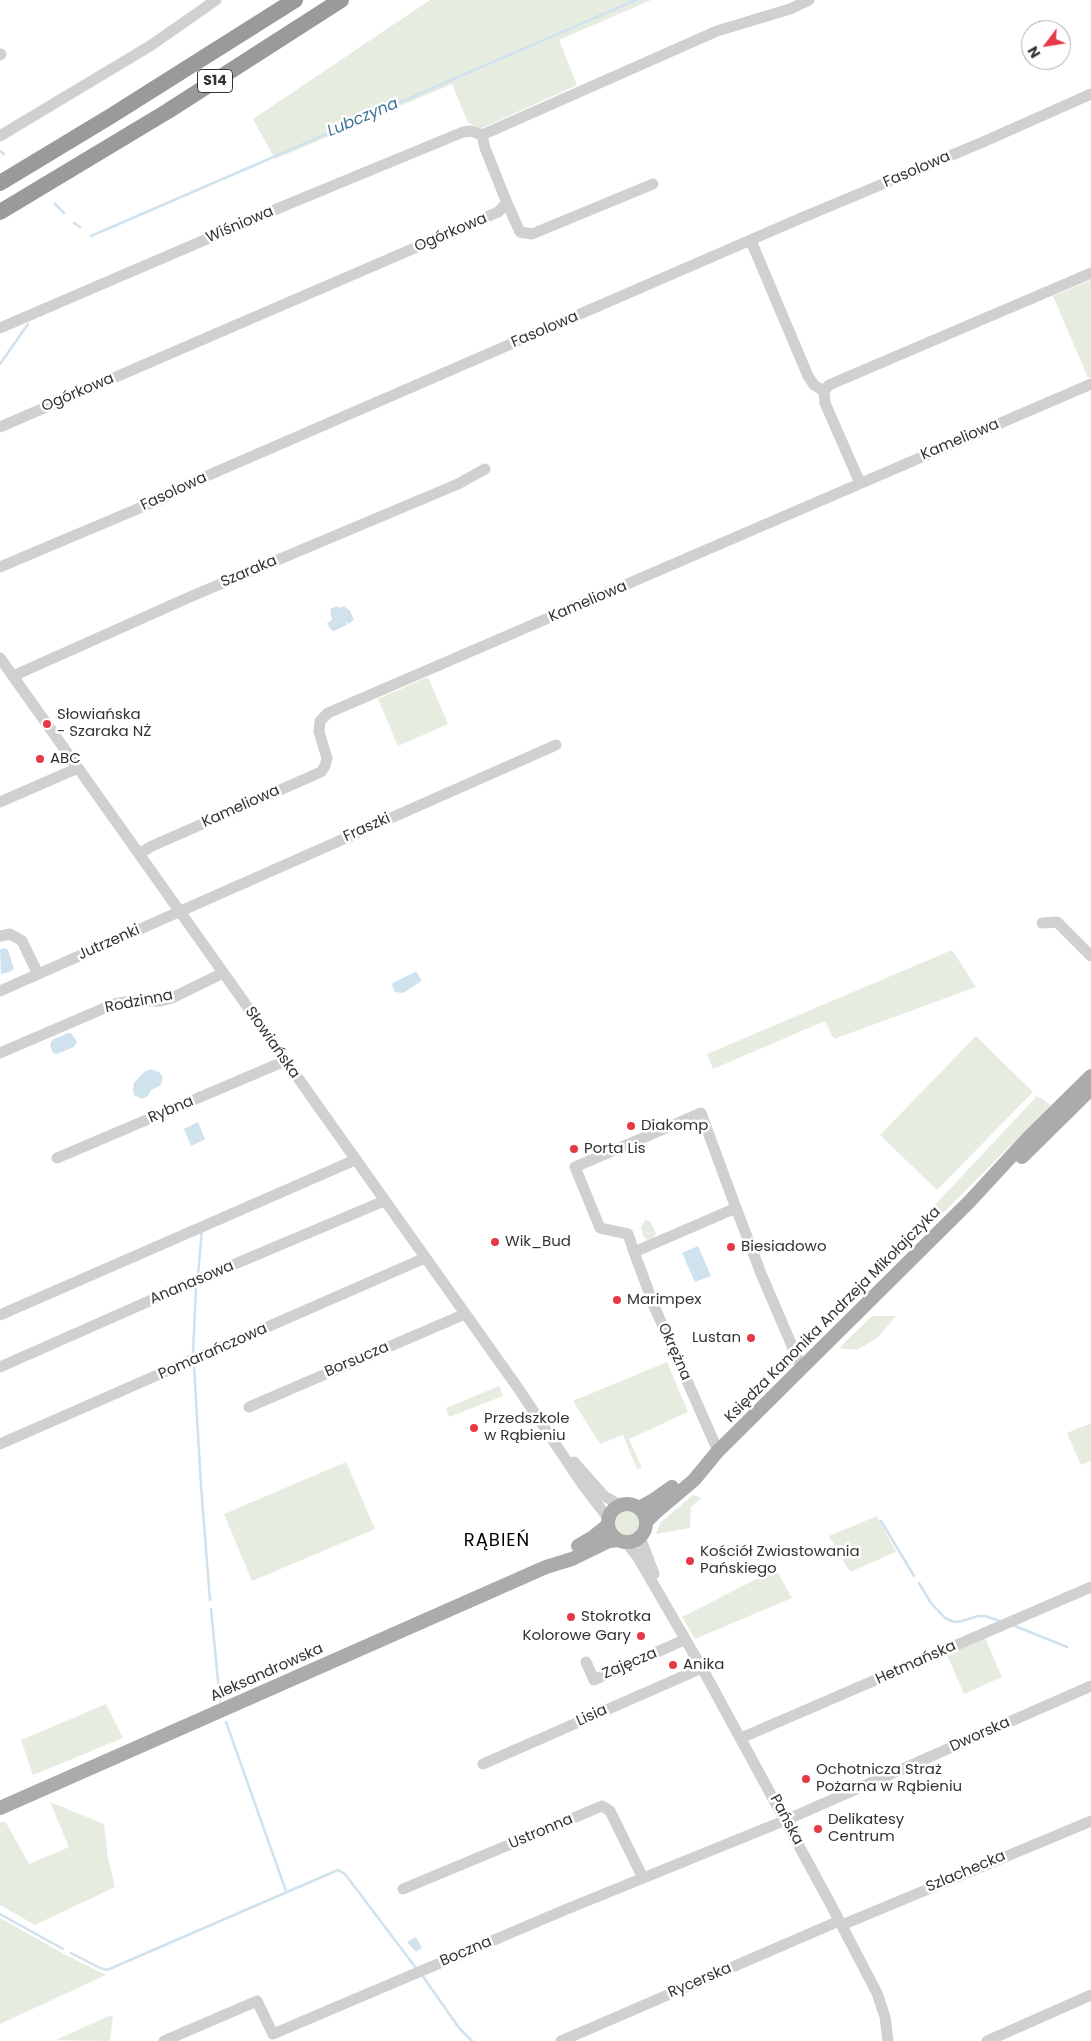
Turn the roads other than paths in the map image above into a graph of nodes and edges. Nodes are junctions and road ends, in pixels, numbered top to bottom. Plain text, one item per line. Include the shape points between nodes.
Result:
1 (216, 0) edge
2 (295, 0) edge
3 (341, 0) edge
4 (809, 0) edge
5 (1091, 94) edge
6 (482, 135) junction
7 (0, 136) edge
8 (0, 183) edge
9 (653, 184) dead end
10 (507, 203) junction
11 (0, 212) edge
12 (751, 241) junction
13 (1091, 273) edge
14 (0, 328) edge
15 (1091, 384) edge
16 (824, 391) junction
17 (0, 427) edge
18 (485, 469) dead end
19 (860, 484) junction
20 (0, 567) edge
21 (0, 658) edge
22 (13, 676) junction
23 (556, 745) dead end
24 (78, 768) junction
25 (0, 802) edge
26 (138, 854) junction
27 (179, 912) junction
28 (1042, 923) dead end
29 (0, 936) edge
30 (1091, 956) edge
31 (223, 973) junction
32 (38, 974) junction
33 (0, 991) edge
34 (0, 1053) edge
35 (285, 1061) junction
36 (1091, 1076) edge
37 (1091, 1090) edge
38 (1057, 1116) junction
39 (57, 1158) dead end
40 (355, 1160) junction
41 (384, 1201) junction
42 (736, 1208) junction
43 (634, 1252) junction
44 (425, 1258) junction
45 (465, 1314) junction
46 (0, 1315) edge
47 (0, 1367) edge
48 (802, 1369) junction
49 (249, 1407) dead end
50 (545, 1428) junction
51 (0, 1444) edge
52 (718, 1451) junction
53 (620, 1505) junction
54 (639, 1508) junction
55 (608, 1521) junction
56 (646, 1522) junction
57 (640, 1536) junction
58 (622, 1541) junction
59 (546, 1567) junction
60 (1091, 1587) edge
61 (666, 1606) junction
62 (684, 1640) junction
63 (586, 1662) dead end
64 (702, 1668) junction
65 (1091, 1686) edge
66 (741, 1738) junction
67 (482, 1764) dead end
68 (0, 1808) edge
69 (786, 1820) junction
70 (1091, 1821) edge
71 (643, 1878) junction
72 (403, 1889) dead end
73 (840, 1923) junction
74 (1091, 1995) edge
75 (164, 2041) edge
76 (561, 2041) edge
77 (888, 2041) edge
78 (987, 2041) edge

1 - 7 street via 150,46
2 - 8 highway, S14
3 - 11 highway, S14 via 168,111
4 - 6 street via 717,31
5 - 12 street, Fasolowa
6 - 10 street
6 - 14 street, Wiśniowa via 463,132
9 - 10 street via 532,234 520,232
10 - 17 street, Ogórkowa via 498,212
12 - 16 street via 808,376
12 - 20 street, Fasolowa
13 - 16 street via 829,385
15 - 19 street, Kameliowa
16 - 19 street via 825,403
18 - 22 street, Szaraka via 458,484 192,596
19 - 26 street, Kameliowa via 328,713 320,721 319,732 327,758 321,772
21 - 22 street, Słowiańska
22 - 24 street, Słowiańska
23 - 27 street, Fraszki
24 - 25 street
24 - 26 street, Słowiańska
26 - 27 street, Słowiańska
27 - 31 street, Słowiańska
27 - 32 street, Jutrzenki
28 - 30 street via 1057,922
29 - 32 street via 10,934 22,941
31 - 34 street, Rodzinna via 172,998 114,1004
31 - 35 street, Słowiańska
32 - 33 street, Jutrzenki
35 - 39 street, Rybna
35 - 40 street, Słowiańska
36 - 38 main road, Księdza Kanonika Andrzeja Mikołajczyka
37 - 38 main road, Księdza Kanonika Andrzeja Mikołajczyka
38 - 48 main road, Księdza Kanonika Andrzeja Mikołajczyka via 1024,1155 970,1201
40 - 41 street, Słowiańska
40 - 46 street
41 - 44 street, Słowiańska
41 - 47 street, Ananasowa
42 - 43 street
42 - 43 street, Okrężna via 701,1113 575,1167 600,1228 628,1234
42 - 48 street, Okrężna
43 - 52 street, Okrężna via 654,1306
44 - 45 street, Słowiańska
44 - 51 street, Pomarańczowa
45 - 49 street, Borsucza
45 - 50 street, Słowiańska
48 - 52 main road, Księdza Kanonika Andrzeja Mikołajczyka
50 - 53 street, Słowiańska via 604,1496
50 - 55 street, Słowiańska
52 - 54 main road, Księdza Kanonika Andrzeja Mikołajczyka
52 - 56 main road, Księdza Kanonika Andrzeja Mikołajczyka via 694,1480
53 - 54 main road via 628,1503
53 - 55 main road via 611,1512
54 - 56 main road
55 - 58 main road via 610,1532
55 - 59 main road, Aleksandrowska via 593,1537
56 - 57 main road
57 - 58 main road via 634,1541
57 - 61 street, Pańska
58 - 59 main road, Aleksandrowska via 609,1541 572,1559
58 - 61 street, Pańska
59 - 68 main road, Aleksandrowska
60 - 66 street, Hetmańska
61 - 62 street, Pańska
62 - 63 street, Zajęcza via 594,1680
62 - 64 street, Pańska
64 - 66 street, Pańska
64 - 67 street, Lisia
65 - 69 street, Dworska
66 - 69 street, Pańska
69 - 71 street, Boczna
69 - 73 street, Pańska
70 - 73 street, Szlachecka
71 - 72 street, Ustronna via 610,1811 602,1806
71 - 75 street, Boczna via 273,2034 257,2001
73 - 76 street, Rycerska
73 - 77 street, Pańska via 879,1999
74 - 78 street

